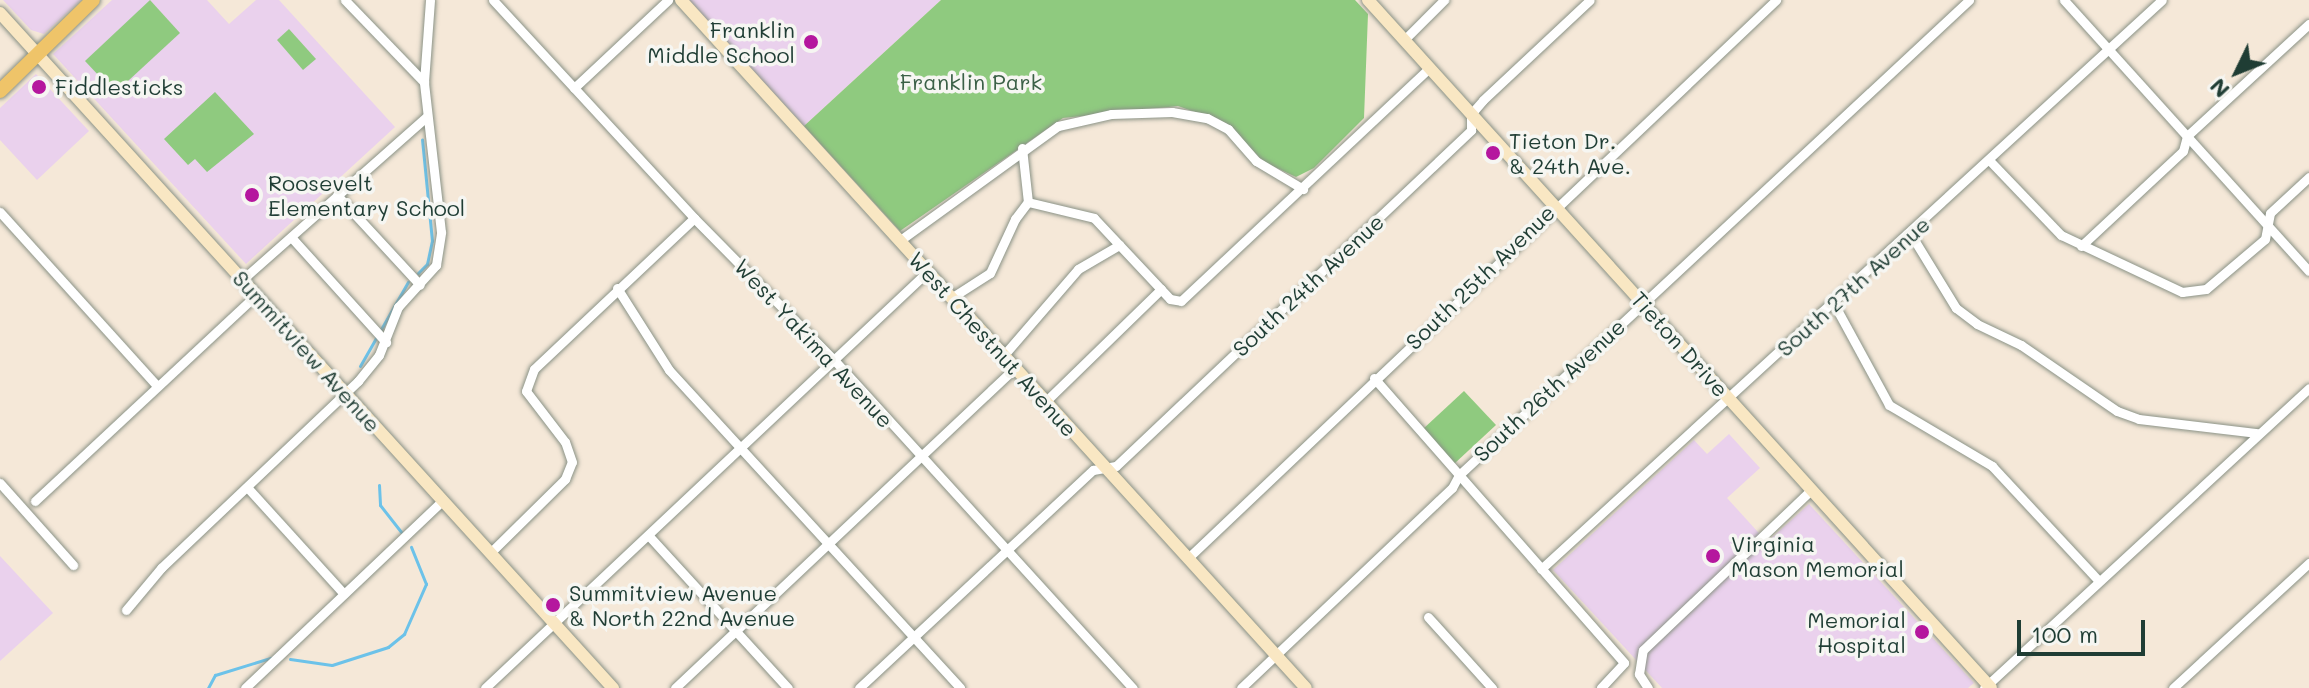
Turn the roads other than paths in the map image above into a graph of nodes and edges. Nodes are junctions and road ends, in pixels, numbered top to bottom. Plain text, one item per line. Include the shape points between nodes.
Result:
1 (345, 0) edge
2 (430, 0) edge
3 (668, 0) edge
4 (681, 0) edge
5 (1368, 0) edge
6 (1444, 0) edge
7 (1590, 0) edge
8 (1776, 0) edge
9 (1969, 0) edge
10 (2064, 0) edge
11 (2162, 0) edge
12 (500, 2) edge
13 (83, 3) edge
14 (0, 13) edge
15 (2309, 24) edge
16 (1404, 40) junction
17 (2109, 49) junction
18 (39, 54) junction
19 (1429, 68) junction
20 (424, 82) junction
21 (574, 88) junction
22 (0, 91) edge
23 (1471, 114) junction
24 (426, 117) junction
25 (2187, 136) junction
26 (1022, 148) junction
27 (1989, 160) junction
28 (2309, 177) edge
29 (1303, 189) junction
30 (337, 195) junction
31 (1028, 202) junction
32 (1554, 206) junction
33 (0, 212) edge
34 (694, 218) junction
35 (2268, 226) junction
36 (1910, 233) junction
37 (291, 237) junction
38 (899, 241) junction
39 (1119, 245) junction
40 (2081, 246) junction
41 (2309, 271) edge
42 (927, 272) junction
43 (243, 279) junction
44 (420, 285) junction
45 (617, 288) junction
46 (1161, 289) junction
47 (256, 295) junction
48 (951, 298) junction
49 (1643, 301) junction
50 (1834, 304) junction
51 (382, 338) junction
52 (1003, 356) junction
53 (836, 362) junction
54 (1014, 368) junction
55 (1374, 378) junction
56 (157, 386) junction
57 (2309, 388) edge
58 (345, 394) junction
59 (1729, 398) junction
60 (1045, 402) junction
61 (2257, 433) junction
62 (742, 450) junction
63 (918, 456) junction
64 (1103, 466) junction
65 (1459, 475) junction
66 (0, 483) edge
67 (247, 487) junction
68 (1809, 492) junction
69 (443, 500) junction
70 (35, 501) dead end
71 (649, 536) junction
72 (828, 542) junction
73 (1005, 548) junction
74 (492, 551) junction
75 (1188, 558) junction
76 (2309, 563) edge
77 (73, 565) dead end
78 (1541, 569) junction
79 (2099, 581) junction
80 (344, 594) junction
81 (126, 610) dead end
82 (1428, 617) dead end
83 (553, 624) junction
84 (736, 630) junction
85 (913, 636) junction
86 (1277, 655) junction
87 (1988, 687) edge
88 (245, 688) edge
89 (485, 688) edge
90 (613, 688) edge
91 (675, 688) edge
92 (788, 688) edge
93 (859, 688) edge
94 (960, 688) edge
95 (1133, 688) edge
96 (1241, 688) edge
97 (1306, 688) edge
98 (1492, 688) edge
99 (1601, 688) edge
100 (1648, 688) edge
101 (2173, 688) edge

1 - 20 street
2 - 20 street
3 - 21 street
4 - 38 main road, West Chestnut Avenue
5 - 16 main road, Tieton Drive
6 - 16 street
7 - 23 street, South 24th Avenue
8 - 32 street, South 25th Avenue
9 - 49 street, South 26th Avenue
10 - 17 street
11 - 17 street, South 27th Avenue
12 - 21 street, West Yakima Avenue
13 - 18 main road
14 - 18 main road, Summitview Avenue
15 - 25 street
16 - 19 main road, Tieton Drive
17 - 25 street
17 - 27 street, South 27th Avenue
18 - 22 main road
18 - 43 main road, Summitview Avenue
19 - 23 main road, Tieton Drive
19 - 29 street
20 - 24 street
21 - 34 street, West Yakima Avenue
23 - 32 main road, Tieton Drive
23 - 64 street, South 24th Avenue via 1471,130 1116,466
24 - 30 street
24 - 44 street via 441,249
25 - 35 street
25 - 40 street via 2183,151
26 - 29 street via 1058,126 1111,114 1172,112 1207,118 1228,129 1256,161
26 - 31 street
26 - 38 street
27 - 36 street, South 27th Avenue
27 - 40 street via 2045,222
28 - 35 street via 2270,213
29 - 46 street via 1175,302
30 - 37 street
30 - 44 street
31 - 39 street via 1094,218
31 - 48 street via 990,273
32 - 49 main road, Tieton Drive
32 - 55 street, South 25th Avenue
33 - 56 street
34 - 45 street
34 - 53 street, West Yakima Avenue
35 - 40 street via 2265,239 2218,281 2196,293 2169,287
35 - 41 street
36 - 50 street, South 27th Avenue
36 - 61 street via 1956,308 2117,411 2139,419
37 - 43 street
37 - 51 street
38 - 42 main road, West Chestnut Avenue
39 - 46 street
39 - 52 street via 1078,269
42 - 48 main road, West Chestnut Avenue
42 - 53 street
43 - 47 main road, Summitview Avenue
44 - 51 street via 398,307
45 - 62 street via 648,344
45 - 74 street via 534,369 526,391 565,442 572,462 565,479
46 - 60 street
47 - 56 street
47 - 58 main road, Summitview Avenue
48 - 52 main road, West Chestnut Avenue
49 - 59 main road, Tieton Drive
49 - 65 street, South 26th Avenue
50 - 59 street, South 27th Avenue
50 - 79 street via 1889,405 1992,466
51 - 58 street
52 - 54 main road, West Chestnut Avenue
53 - 62 street
53 - 63 street, West Yakima Avenue
54 - 60 main road, West Chestnut Avenue
54 - 63 street
55 - 65 street
55 - 75 street, South 25th Avenue
56 - 70 street
57 - 61 street
58 - 67 street
58 - 69 main road, Summitview Avenue
59 - 68 main road, Tieton Drive
59 - 78 street, South 27th Avenue
60 - 64 main road, West Chestnut Avenue
61 - 79 street
62 - 71 street
62 - 72 street
63 - 72 street
63 - 73 street, West Yakima Avenue
64 - 73 street, South 24th Avenue
64 - 75 main road, West Chestnut Avenue
65 - 78 street
65 - 86 street, South 26th Avenue via 1452,488
66 - 77 street
67 - 80 street
67 - 81 street via 161,568
68 - 87 main road, Tieton Drive
68 - 100 street via 1643,650 1638,665
69 - 74 main road, Summitview Avenue
69 - 80 street
71 - 83 street
71 - 84 street
72 - 84 street
72 - 85 street
73 - 85 street, South 24th Avenue
73 - 95 street, West Yakima Avenue
74 - 83 main road, Summitview Avenue
75 - 86 main road, West Chestnut Avenue
76 - 101 street
78 - 99 street via 1624,663
79 - 87 street
80 - 88 street
82 - 98 street
83 - 89 street
83 - 90 main road, Summitview Avenue
84 - 91 street
84 - 92 street
85 - 93 street, South 24th Avenue
85 - 94 street
86 - 96 street, South 26th Avenue
86 - 97 main road, West Chestnut Avenue

